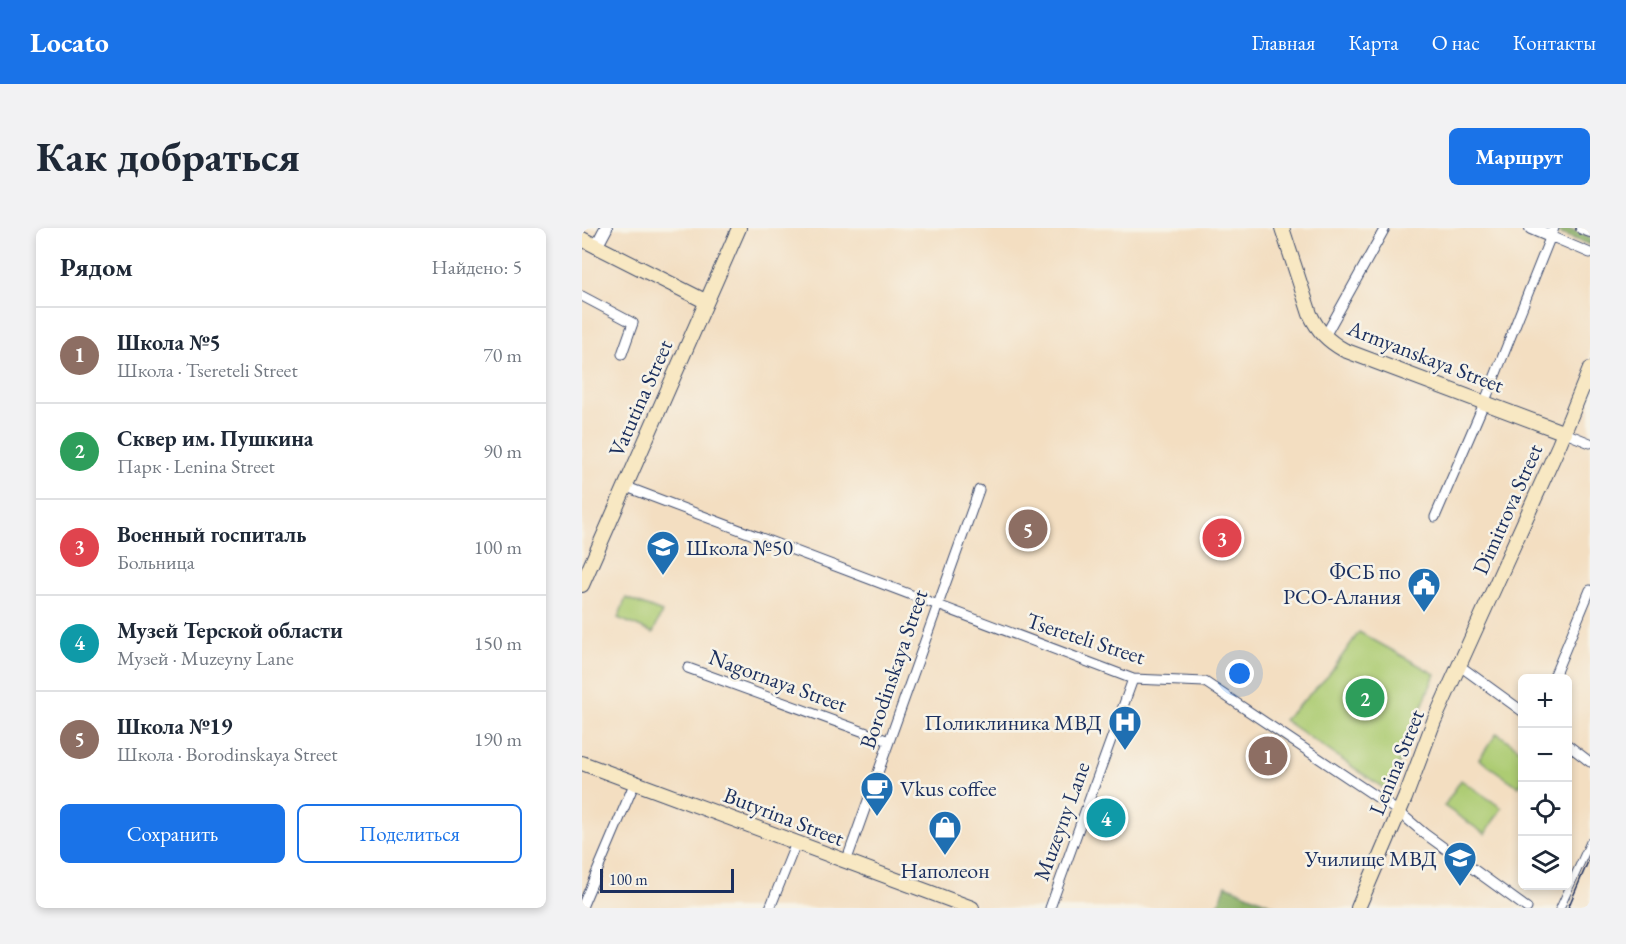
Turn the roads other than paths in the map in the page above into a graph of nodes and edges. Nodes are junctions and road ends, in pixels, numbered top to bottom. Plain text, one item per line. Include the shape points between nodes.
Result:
1 (606, 228) edge
2 (740, 228) edge
3 (1282, 228) edge
4 (1385, 228) edge
5 (1531, 228) edge
6 (1582, 228) edge
7 (1590, 231) edge
8 (1552, 232) edge
9 (582, 239) edge
10 (596, 246) junction
11 (1590, 253) edge
12 (582, 296) edge
13 (705, 301) junction
14 (1325, 336) junction
15 (622, 354) dead end
16 (1590, 369) edge
17 (1485, 402) junction
18 (1565, 433) junction
19 (1590, 443) edge
20 (624, 486) junction
21 (979, 490) dead end
22 (1435, 517) dead end
23 (582, 585) edge
24 (1590, 590) edge
25 (936, 606) junction
26 (1460, 666) junction
27 (688, 668) dead end
28 (1555, 674) edge
29 (1133, 679) junction
30 (1518, 708) edge
31 (889, 741) junction
32 (1572, 748) edge
33 (1590, 762) edge
34 (582, 763) edge
35 (635, 782) junction
36 (1399, 812) junction
37 (1590, 842) edge
38 (796, 843) junction
39 (846, 862) junction
40 (945, 903) edge
41 (582, 907) edge
42 (770, 908) edge
43 (972, 908) edge
44 (1050, 908) edge
45 (1358, 908) edge
46 (1527, 908) edge
47 (1560, 908) edge

1 - 10 street
2 - 13 main road, Vatutina Street
3 - 14 main road, Armyanskaya Street via 1310,314
4 - 14 street
5 - 8 street
6 - 7 street
8 - 11 street
8 - 17 street
9 - 10 main road
10 - 13 main road
12 - 15 street via 633,323
13 - 20 main road, Vatutina Street
14 - 17 main road, Armyanskaya Street via 1344,350
16 - 18 main road, Dimitrova Street
17 - 18 main road, Armyanskaya Street
17 - 22 street
18 - 19 street, Armyanskaya Street
18 - 26 main road, Dimitrova Street
20 - 23 main road, Vatutina Street
20 - 25 street, Tsereteli Street
21 - 25 street, Borodinskaya Street
24 - 28 street
25 - 29 street, Tsereteli Street
25 - 31 street, Borodinskaya Street
26 - 30 street
26 - 36 main road, Lenina Street
27 - 31 street, Nagornaya Street
29 - 36 street, Tsereteli Street via 1205,682
29 - 44 street, Muzeyny Lane
31 - 39 street, Borodinskaya Street
32 - 33 street
34 - 35 main road, Butyrina Street
35 - 38 main road, Butyrina Street
35 - 41 street
36 - 45 main road, Lenina Street
36 - 46 street, Tsereteli Street
37 - 47 street
38 - 39 main road, Butyrina Street
38 - 42 street
39 - 40 main road, Butyrina Street
40 - 43 main road, Butyrina Street

